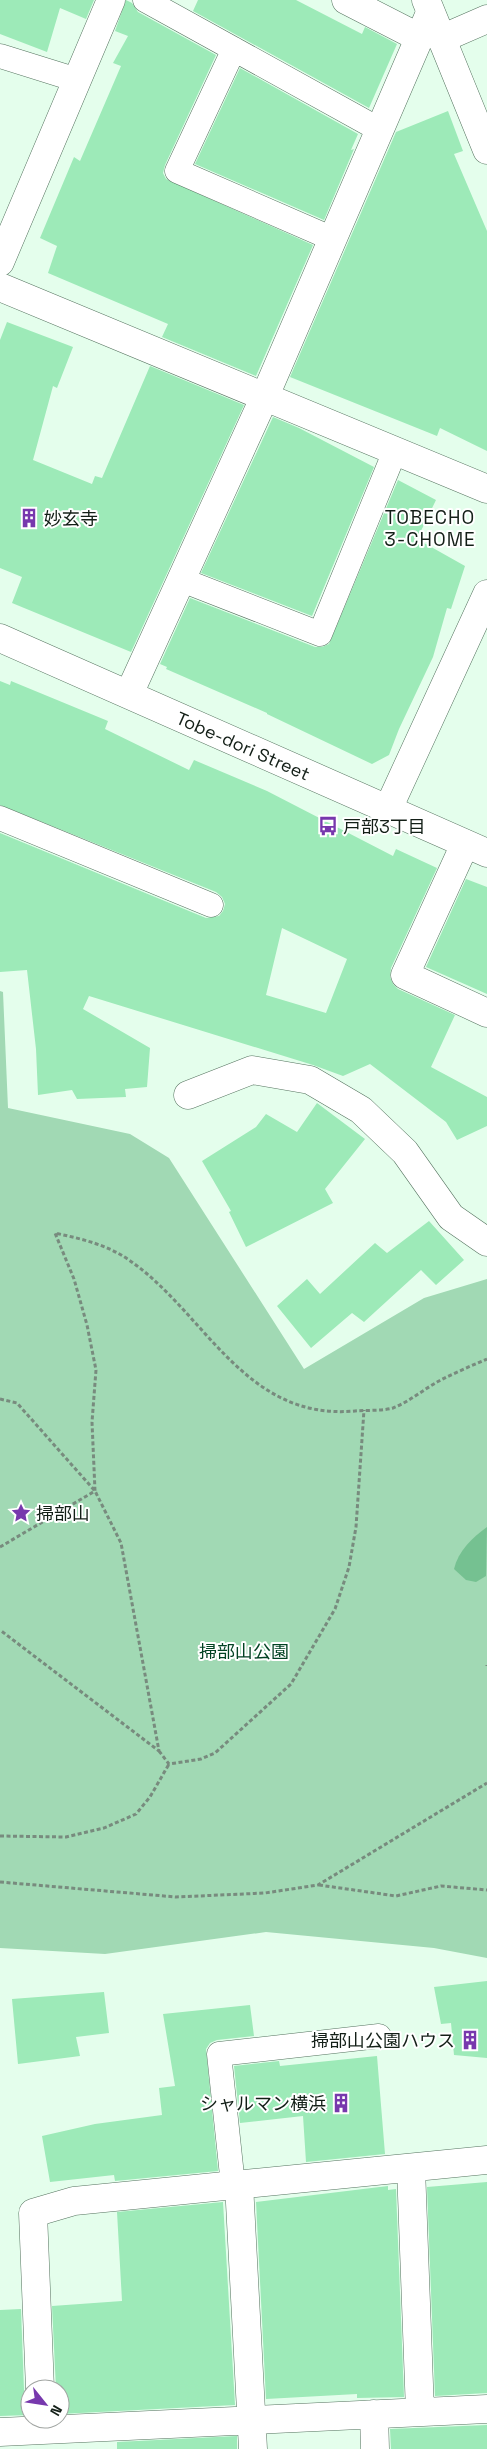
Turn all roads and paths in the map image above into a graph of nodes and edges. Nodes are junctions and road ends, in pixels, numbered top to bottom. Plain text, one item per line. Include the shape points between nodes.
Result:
1 (111, 0) edge
2 (145, 0) edge
3 (346, 0) edge
4 (428, 6) edge
5 (487, 19) edge
6 (430, 38) junction
7 (234, 49) junction
8 (0, 56) edge
9 (77, 80) junction
10 (380, 130) junction
11 (487, 150) edge
12 (333, 239) junction
13 (0, 262) edge
14 (0, 287) edge
15 (265, 396) junction
16 (395, 451) junction
17 (487, 489) edge
18 (182, 580) junction
19 (487, 594) edge
20 (0, 638) edge
21 (129, 694) junction
22 (388, 809) junction
23 (0, 818) edge
24 (476, 849) edge
25 (211, 905) dead end
26 (487, 1013) edge
27 (188, 1095) dead end
28 (487, 1242) edge
29 (487, 1359) edge
30 (0, 1399) edge
31 (364, 1410) junction
32 (95, 1491) junction
33 (0, 1547) edge
34 (0, 1630) edge
35 (159, 1751) junction
36 (168, 1764) junction
37 (487, 1783) edge
38 (0, 1836) edge
39 (0, 1882) edge
40 (318, 1885) junction
41 (487, 1890) edge
42 (379, 2036) dead end
43 (487, 2160) edge
44 (410, 2168) junction
45 (236, 2184) junction
46 (40, 2379) edge
47 (487, 2409) edge
48 (420, 2412) junction
49 (374, 2414) junction
50 (251, 2420) junction
51 (0, 2432) edge
52 (41, 2433) edge
53 (253, 2449) edge
54 (375, 2449) edge

1 - 9 street
2 - 7 lane
3 - 6 street
4 - 6 street
5 - 6 street
6 - 10 street
6 - 11 street
7 - 10 lane
7 - 12 lane via 177,171
8 - 9 lane
9 - 13 street
10 - 12 street
12 - 15 street
14 - 15 street
15 - 16 street
15 - 18 street
16 - 17 street
16 - 18 lane via 320,634
18 - 21 street
19 - 22 street
20 - 21 street, Tobe-dori Street
21 - 22 street, Tobe-dori Street
22 - 24 street, Tobe-dori Street
23 - 25 lane
24 - 26 street via 405,975
27 - 28 street via 252,1070 310,1080 360,1110 406,1152 451,1217
29 - 31 path via 440,1380 393,1408
30 - 32 path via 17,1403
31 - 32 path via 331,1413 296,1404 251,1380 211,1343 172,1298 129,1260 99,1243 55,1233 74,1279 96,1370 92,1422
31 - 36 path via 356,1527 349,1567 335,1609 296,1677 284,1691 216,1753 201,1760
32 - 33 path
32 - 35 path via 121,1543
34 - 35 path
35 - 36 path
36 - 38 path via 150,1797 136,1814 104,1828 66,1837
37 - 40 path
39 - 40 path via 176,1897 264,1893
40 - 41 path via 396,1896 441,1886
42 - 45 lane via 219,2054
43 - 44 street
44 - 45 street
44 - 48 street
45 - 46 street via 74,2200 33,2213
45 - 50 street
47 - 48 street
48 - 49 street
49 - 50 street
49 - 54 street
50 - 52 street
50 - 53 street
51 - 52 street

